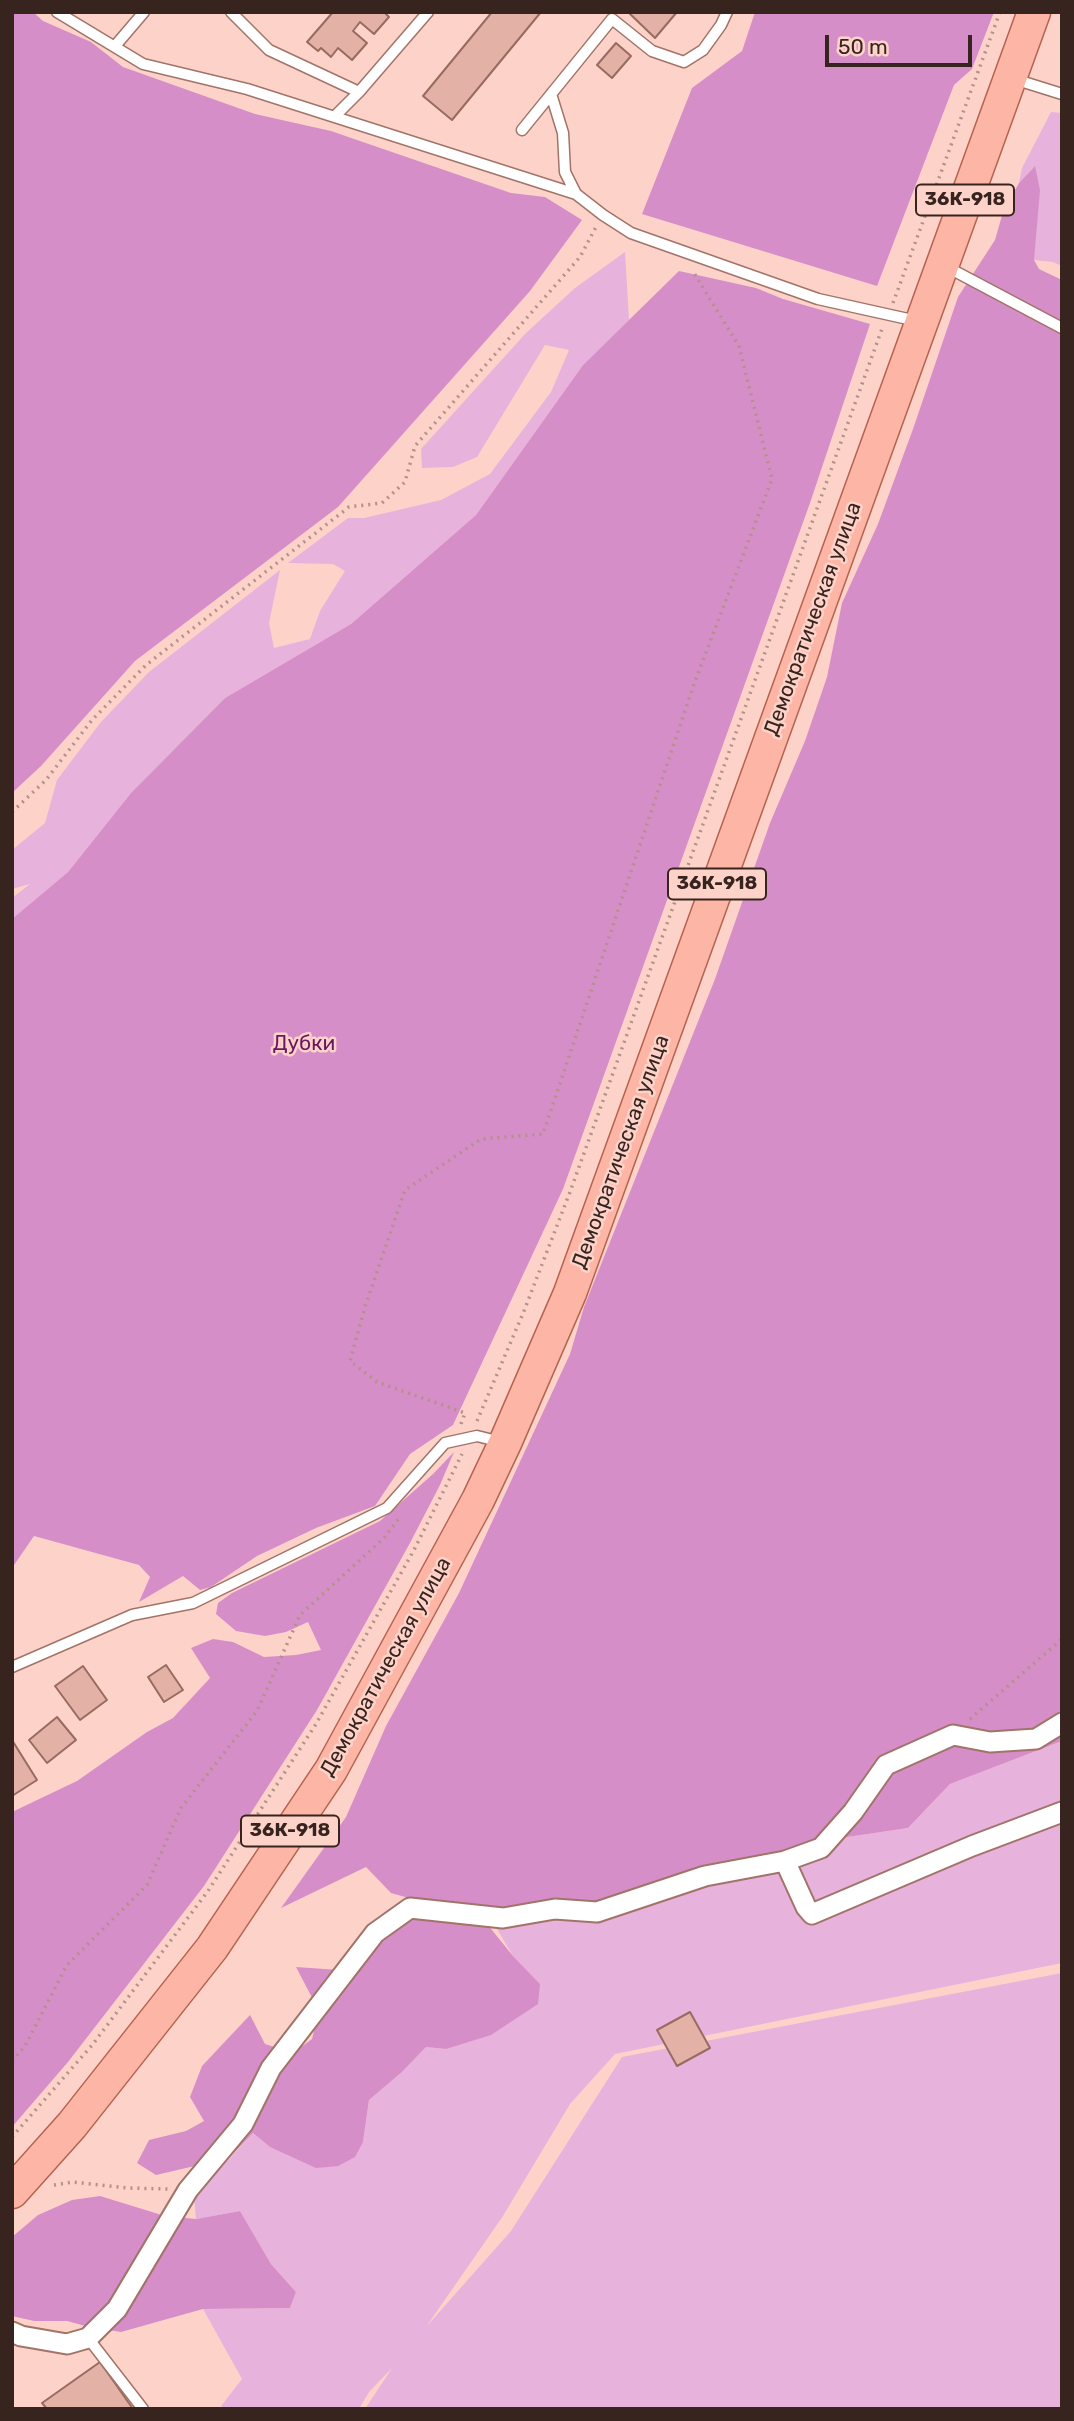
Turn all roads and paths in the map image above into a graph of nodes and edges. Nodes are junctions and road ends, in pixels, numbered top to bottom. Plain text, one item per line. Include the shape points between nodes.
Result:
1 (57, 12) edge
2 (144, 12) edge
3 (231, 12) edge
4 (428, 12) edge
5 (727, 12) edge
6 (1000, 12) edge
7 (1034, 12) edge
8 (115, 46) junction
9 (1010, 78) junction
10 (359, 92) junction
11 (551, 94) junction
12 (1062, 94) edge
13 (335, 116) junction
14 (522, 130) dead end
15 (576, 194) junction
16 (603, 215) junction
17 (680, 250) junction
18 (941, 264) junction
19 (888, 315) junction
20 (921, 322) junction
21 (1062, 328) edge
22 (12, 812) edge
23 (470, 1437) junction
24 (454, 1441) junction
25 (505, 1443) junction
26 (406, 1508) dead end
27 (1062, 1639) edge
28 (12, 1667) edge
29 (1062, 1723) edge
30 (953, 1735) junction
31 (1062, 1811) edge
32 (785, 1861) junction
33 (12, 2061) edge
34 (12, 2137) edge
35 (24, 2184) edge
36 (188, 2190) junction
37 (12, 2332) edge
38 (88, 2338) junction
39 (143, 2409) edge

1 - 8 lane
2 - 8 lane
3 - 10 lane via 269,50
4 - 10 lane
5 - 11 lane via 703,50 684,62 652,51 612,19
6 - 19 path
7 - 9 main road, Демократическая улица / 36К-918
8 - 13 lane via 143,64
9 - 12 lane
9 - 18 main road, Демократическая улица / 36К-918
10 - 13 lane
11 - 14 lane
11 - 15 lane via 563,133 565,172
13 - 15 lane
15 - 16 lane
16 - 17 lane via 631,233
16 - 22 path via 580,257 415,446 405,482 382,503 349,507 146,665 92,720 46,780
17 - 19 lane via 818,299
17 - 24 path via 739,346 772,479 694,684 543,1133 481,1139 405,1190 365,1307 350,1361 377,1382 466,1413
18 - 20 main road, Демократическая улица / 36К-918
18 - 21 lane
19 - 20 lane
19 - 23 path via 570,1192
20 - 25 main road, Демократическая улица / 36К-918 via 570,1293
23 - 24 lane
23 - 25 lane
23 - 34 path via 414,1550 316,1724 215,1880 93,2044
24 - 28 lane via 445,1443 387,1508 193,1603 132,1615
25 - 35 main road, Демократическая улица / 36К-918 via 331,1770 212,1948
26 - 33 path via 384,1538 300,1615 257,1711 181,1808 147,1885 67,1965 25,2046
27 - 30 path
29 - 30 street via 1036,1740 990,1742
30 - 32 street via 886,1765 821,1848
31 - 32 street via 812,1914
32 - 36 street via 705,1876 597,1912 555,1909 503,1918 410,1908 375,1933 346,1969 271,2068 243,2124
35 - 36 path via 73,2182
36 - 38 street via 117,2309
37 - 38 street via 67,2344
38 - 39 lane

